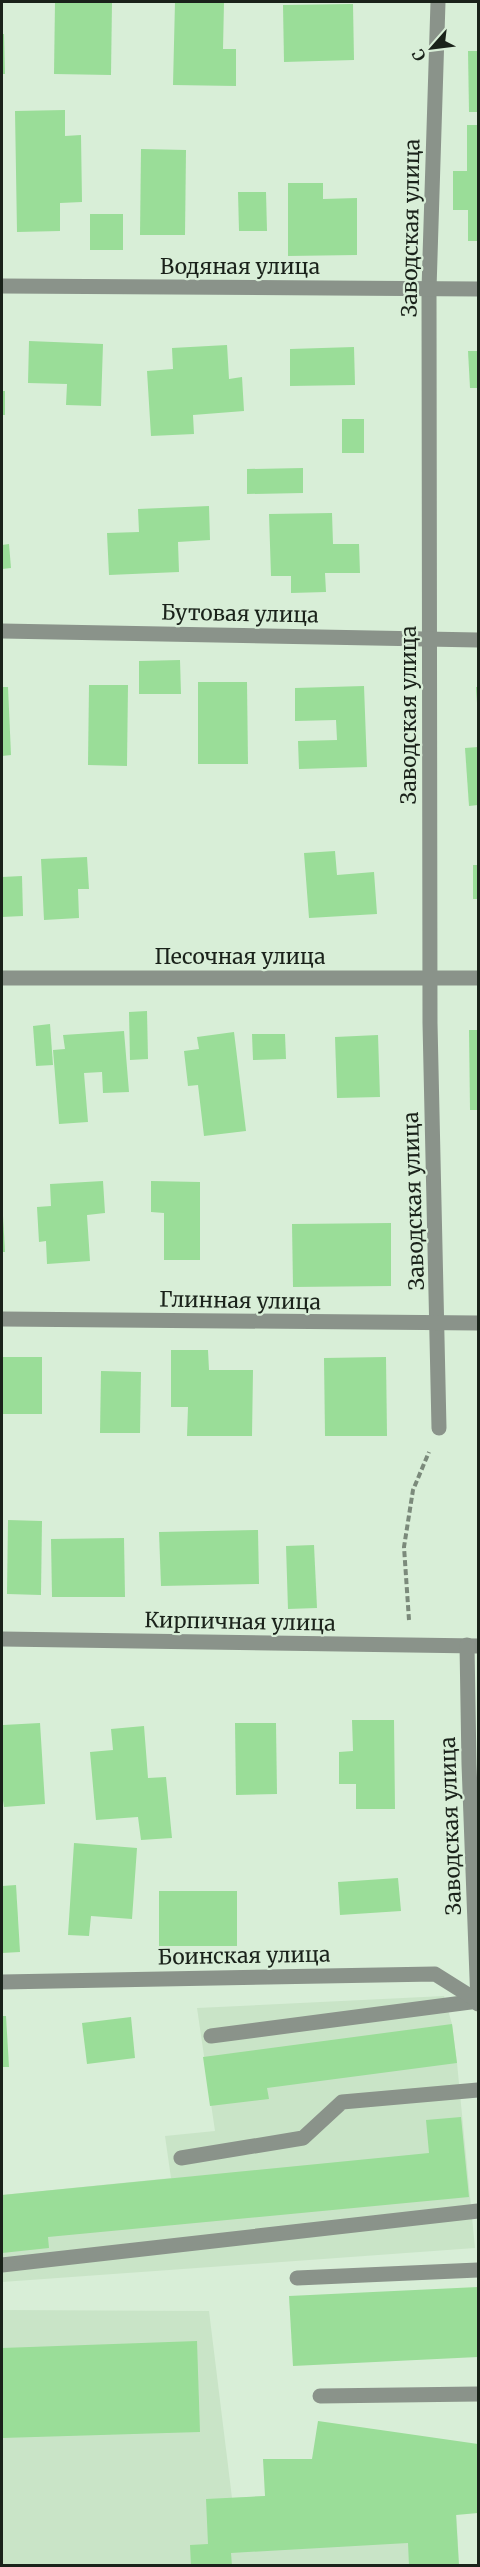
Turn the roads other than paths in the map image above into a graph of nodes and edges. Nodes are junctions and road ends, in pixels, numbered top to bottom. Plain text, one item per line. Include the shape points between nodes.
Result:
1 (438, 2) edge
2 (2, 286) edge
3 (429, 289) junction
4 (478, 289) edge
5 (2, 631) edge
6 (430, 639) junction
7 (478, 640) edge
8 (2, 978) edge
9 (430, 978) junction
10 (478, 978) edge
11 (2, 1319) edge
12 (478, 1323) edge
13 (439, 1324) junction
14 (439, 1428) road end
15 (2, 1639) edge
16 (473, 1646) edge
17 (2, 1982) edge
18 (478, 2002) edge
19 (211, 2036) dead end
20 (478, 2090) edge
21 (181, 2158) dead end
22 (478, 2211) edge
23 (2, 2265) edge
24 (478, 2270) edge
25 (297, 2278) dead end
26 (478, 2394) edge
27 (320, 2396) dead end

1 - 3 street, Заводская улица
2 - 3 street, Водяная улица
3 - 4 street, Водяная улица
3 - 6 street, Заводская улица
5 - 6 street, Бутовая улица
6 - 7 street, Бутовая улица
6 - 9 street, Заводская улица
8 - 9 street, Песочная улица
9 - 10 street, Песочная улица
9 - 13 street, Заводская улица
11 - 13 street, Глинная улица
12 - 13 street, Глинная улица
13 - 14 street, Заводская улица
15 - 16 street, Кирпичная улица
16 - 18 street, Заводская улица via 469,1764
17 - 18 street, Боинская улица via 435,1974
18 - 19 street
20 - 21 street via 342,2102 303,2138
22 - 23 street
24 - 25 street
26 - 27 street

